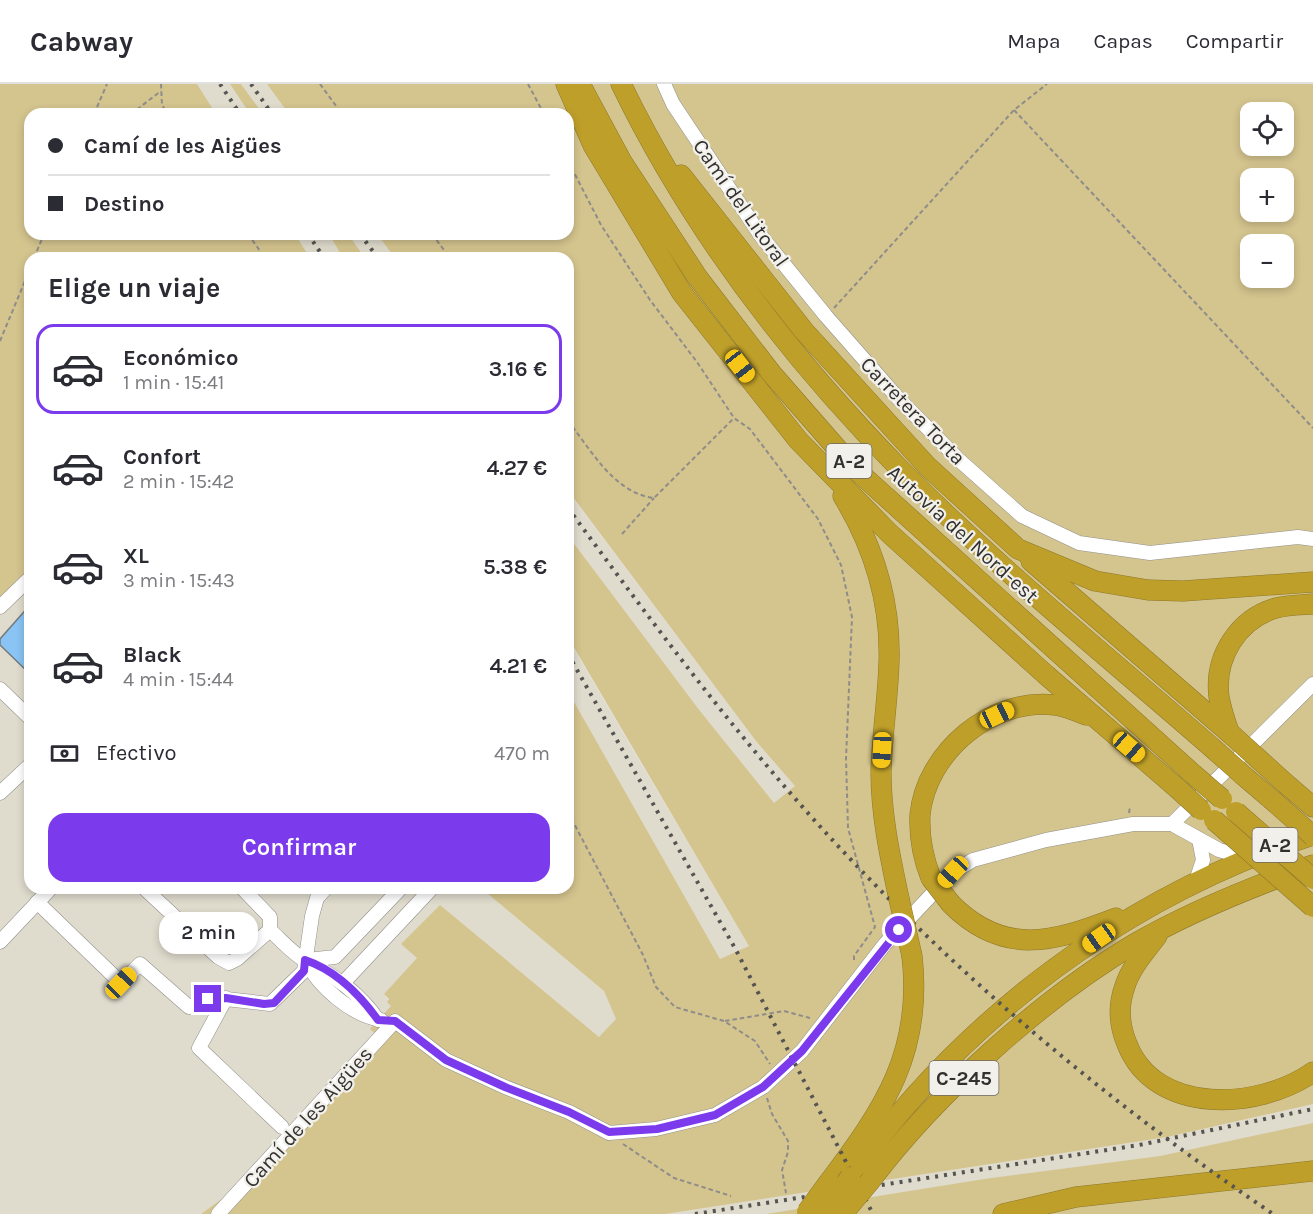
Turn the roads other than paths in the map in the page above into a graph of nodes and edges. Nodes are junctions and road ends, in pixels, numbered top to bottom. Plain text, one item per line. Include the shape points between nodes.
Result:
1 (566, 84) edge
2 (580, 84) edge
3 (621, 84) edge
4 (664, 84) edge
5 (642, 126) junction
6 (826, 316) joint
7 (827, 471) junction
8 (1313, 538) edge
9 (1018, 549) junction
10 (1313, 582) edge
11 (24, 584) edge
12 (1313, 604) edge
13 (0, 607) edge
14 (1313, 684) edge
15 (0, 689) edge
16 (24, 712) edge
17 (1098, 720) junction
18 (1231, 734) junction
19 (24, 775) edge
20 (1, 790) edge
21 (1313, 807) edge
22 (1172, 824) junction
23 (1313, 835) edge
24 (1199, 839) junction
25 (1246, 858) junction
26 (1313, 865) edge
27 (1313, 879) edge
28 (1196, 881) junction
29 (45, 894) edge
30 (150, 894) edge
31 (248, 894) edge
32 (320, 894) edge
33 (395, 894) edge
34 (426, 894) edge
35 (37, 902) junction
36 (1152, 903) junction
37 (1313, 907) edge
38 (270, 930) junction
39 (1161, 931) junction
40 (0, 942) edge
41 (305, 960) junction
42 (343, 983) junction
43 (226, 998) junction
44 (378, 1020) junction
45 (395, 1021) junction
46 (1313, 1072) edge
47 (282, 1127) dead end
48 (1313, 1171) edge
49 (816, 1213) edge
50 (845, 1213) edge
51 (218, 1214) edge
52 (1003, 1214) edge

1 - 7 highway via 593,145 682,293
2 - 27 highway, Autovia del Nord-est / A-2, bridge via 622,162 698,278 772,374 854,468
3 - 5 highway, Autovia del Nord-est / A-2
4 - 6 street, Camí del Litoral via 673,104 761,236
5 - 9 highway via 804,331 927,466
5 - 23 highway, Autovia del Nord-est / A-2, bridge via 730,267 856,423 970,536
6 - 8 street, Carretera Torta via 957,459 1022,516 1079,543 1150,553
7 - 17 highway via 897,540
7 - 49 highway, bridge via 868,542 884,598 889,660 882,805 912,956 913,1010 895,1080 872,1125 829,1182
9 - 10 highway via 1095,581 1149,590
9 - 18 highway
11 - 13 street
12 - 18 highway via 1276,608 1252,618 1235,634 1221,663 1218,681 1219,698
14 - 22 street
15 - 16 street
17 - 36 highway, bridge via 1057,705 1032,705 1009,709 965,734 935,771 925,792 920,814 924,862 931,878 968,921 1008,939 1028,941 1064,936
17 - 37 highway, bridge
18 - 21 highway, bridge
19 - 20 street
22 - 24 street
22 - 45 street via 1130,825 1046,840 973,860 953,872 885,944 802,1051 763,1087 715,1115 657,1129 609,1132 446,1060
23 - 25 highway, C-245
24 - 25 street
24 - 28 street via 1203,860
25 - 28 highway, C-245
26 - 39 highway, C-245 via 1220,900
28 - 36 highway, C-245
29 - 35 street
30 - 38 street via 225,963 233,963
31 - 38 street via 270,917
32 - 41 street
33 - 41 street via 335,957
34 - 42 street
35 - 40 street
35 - 43 street via 121,983 140,964 189,1007 208,999
36 - 49 highway, C-245, bridge via 1043,977 959,1047 909,1100 850,1177
38 - 41 street
39 - 46 highway via 1131,973 1120,1005 1125,1040 1144,1071 1167,1089 1183,1095 1228,1099 1281,1089
39 - 50 highway, C-245, bridge via 1087,977 998,1046 891,1152
41 - 42 street
41 - 43 street via 304,971 274,1003
41 - 44 street via 312,975 357,1013
42 - 44 street via 366,1002
43 - 47 street via 199,1048
44 - 45 street
45 - 51 street, Camí de les Aigües
48 - 52 highway via 1076,1197

